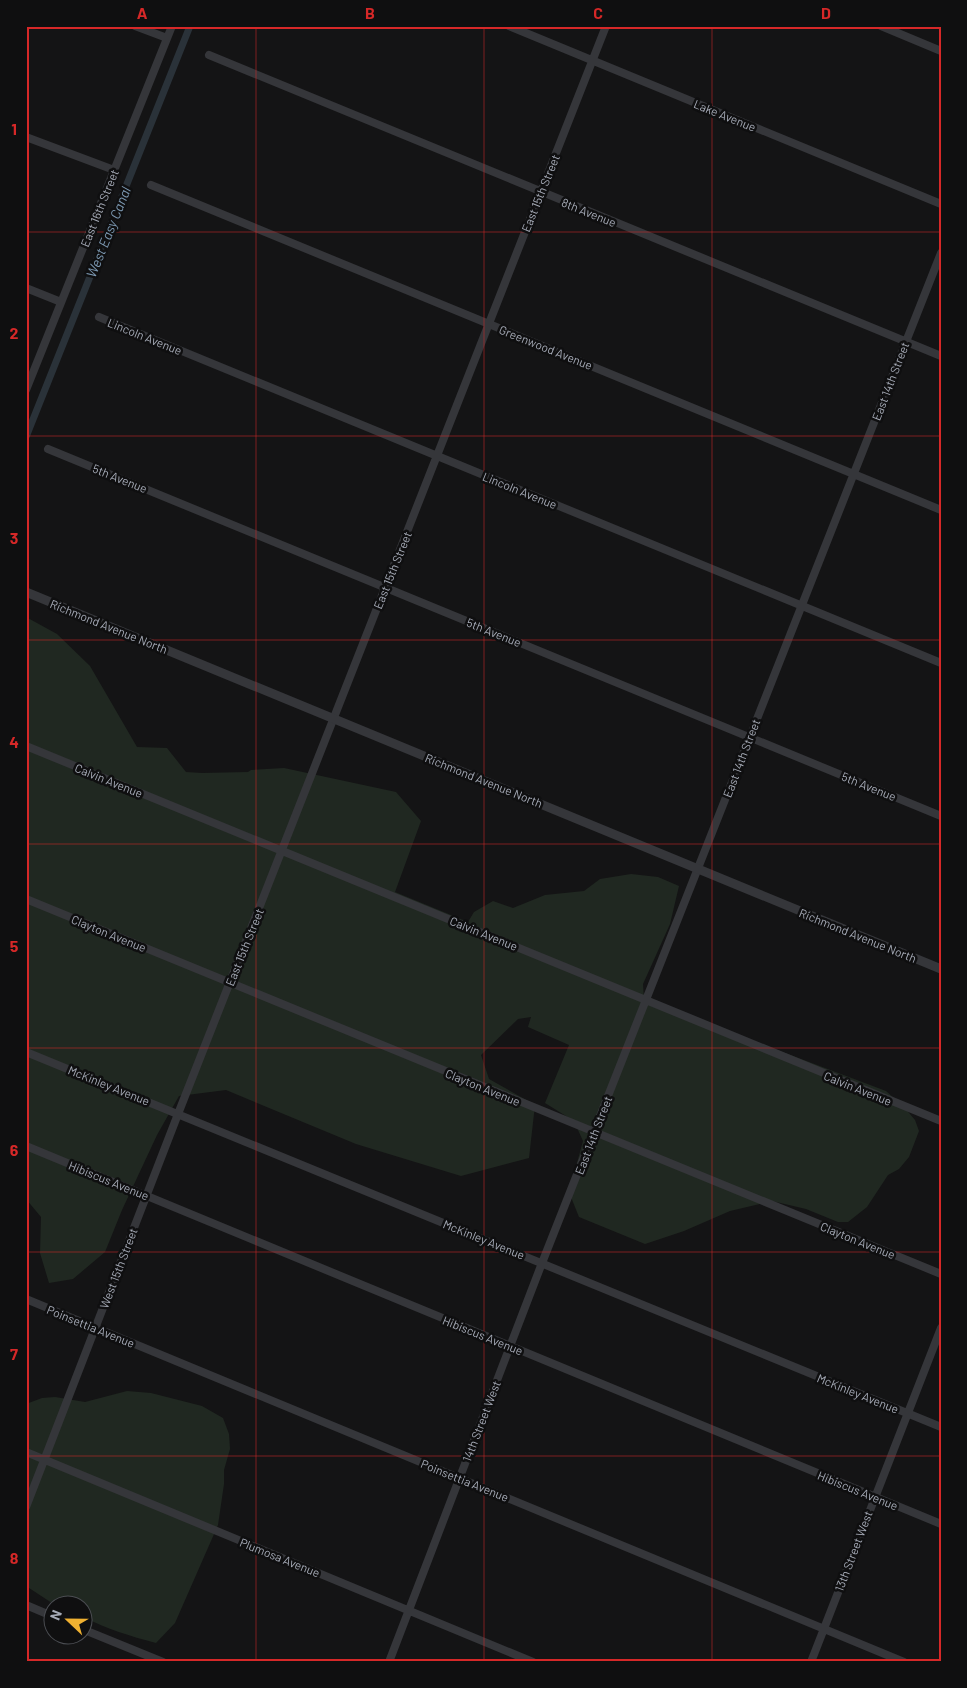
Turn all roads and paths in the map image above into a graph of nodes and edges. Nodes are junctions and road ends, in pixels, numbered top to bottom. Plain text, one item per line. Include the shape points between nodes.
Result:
1 (135, 26) edge
2 (172, 26) edge
3 (509, 26) edge
4 (606, 26) edge
5 (881, 26) edge
6 (167, 38) junction
7 (941, 51) edge
8 (209, 55) dead end
9 (593, 60) junction
10 (26, 136) edge
11 (114, 170) junction
12 (151, 185) dead end
13 (541, 192) junction
14 (941, 204) edge
15 (941, 252) edge
16 (26, 288) edge
17 (61, 302) junction
18 (99, 317) dead end
19 (489, 324) junction
20 (905, 342) junction
21 (941, 356) edge
22 (26, 390) edge
23 (48, 449) dead end
24 (437, 456) junction
25 (854, 474) junction
26 (941, 510) edge
27 (385, 587) junction
28 (26, 592) edge
29 (801, 606) junction
30 (941, 663) edge
31 (334, 719) junction
32 (750, 737) junction
33 (26, 746) edge
34 (941, 816) edge
35 (282, 850) junction
36 (698, 869) junction
37 (26, 898) edge
38 (941, 969) edge
39 (230, 982) junction
40 (646, 1000) junction
41 (26, 1052) edge
42 (178, 1114) junction
43 (941, 1121) edge
44 (594, 1131) junction
45 (26, 1146) edge
46 (146, 1196) junction
47 (542, 1263) junction
48 (941, 1274) edge
49 (26, 1299) edge
50 (95, 1328) junction
51 (941, 1328) edge
52 (510, 1346) junction
53 (908, 1414) junction
54 (941, 1427) edge
55 (26, 1452) edge
56 (44, 1460) junction
57 (459, 1478) junction
58 (874, 1497) junction
59 (26, 1507) edge
60 (941, 1524) edge
61 (26, 1606) edge
62 (409, 1610) junction
63 (42, 1612) edge
64 (824, 1629) junction
65 (92, 1633) edge
66 (163, 1662) edge
67 (389, 1662) edge
68 (534, 1662) edge
69 (811, 1662) edge
70 (904, 1662) edge

1 - 6 street
2 - 6 street, East 16th Street
3 - 9 street, Lake Avenue
4 - 9 street, East 15th Street
5 - 7 street
6 - 11 street, East 16th Street
8 - 13 street, 8th Avenue
9 - 13 street, East 15th Street
9 - 14 street, Lake Avenue
10 - 11 street
11 - 17 street, East 16th Street
12 - 19 street, Greenwood Avenue
13 - 19 street, East 15th Street
13 - 20 street, 8th Avenue
15 - 20 street, East 14th Street
16 - 17 street
17 - 22 street, East 16th Street
18 - 24 street, Lincoln Avenue
19 - 24 street, East 15th Street
19 - 25 street, Greenwood Avenue
20 - 21 street, 8th Avenue
20 - 25 street, East 14th Street
23 - 27 street, 5th Avenue
24 - 27 street, East 15th Street
24 - 29 street, Lincoln Avenue
25 - 26 street, Greenwood Avenue
25 - 29 street, East 14th Street
27 - 31 street, East 15th Street
27 - 32 street, 5th Avenue
28 - 31 street, Richmond Avenue North
29 - 30 street, Lincoln Avenue
29 - 32 street, East 14th Street
31 - 35 street, East 15th Street
31 - 36 street, Richmond Avenue North
32 - 34 street, 5th Avenue
32 - 36 street, East 14th Street
33 - 35 street, Calvin Avenue
35 - 39 street, East 15th Street
35 - 40 street, Calvin Avenue
36 - 38 street, Richmond Avenue North
36 - 40 street, East 14th Street
37 - 39 street, Clayton Avenue
39 - 42 street, East 15th Street
39 - 44 street, Clayton Avenue
40 - 43 street, Calvin Avenue
40 - 44 street, East 14th Street
41 - 42 street, McKinley Avenue
42 - 46 street, West 15th Street
42 - 47 street, McKinley Avenue
44 - 47 street, East 14th Street
44 - 48 street, Clayton Avenue
45 - 46 street, Hibiscus Avenue
46 - 50 street, West 15th Street
46 - 52 street, Hibiscus Avenue
47 - 52 street, 14th Street West
47 - 53 street, McKinley Avenue
49 - 50 street, Poinsettia Avenue
50 - 56 street, West 15th Street
50 - 57 street, Poinsettia Avenue
51 - 53 street, 13th Street West
52 - 57 street, 14th Street West
52 - 58 street, Hibiscus Avenue
53 - 54 street, McKinley Avenue
53 - 58 street, 13th Street West
55 - 56 street, Plumosa Avenue
56 - 59 street, West 15th Street
56 - 62 street, Plumosa Avenue
57 - 62 street, 14th Street West
57 - 64 street, Poinsettia Avenue
58 - 60 street, Hibiscus Avenue
58 - 64 street, 13th Street West
61 - 63 street
62 - 67 street, 14th Street West
62 - 68 street, Plumosa Avenue
64 - 69 street, 13th Street West
64 - 70 street, Poinsettia Avenue
65 - 66 street

